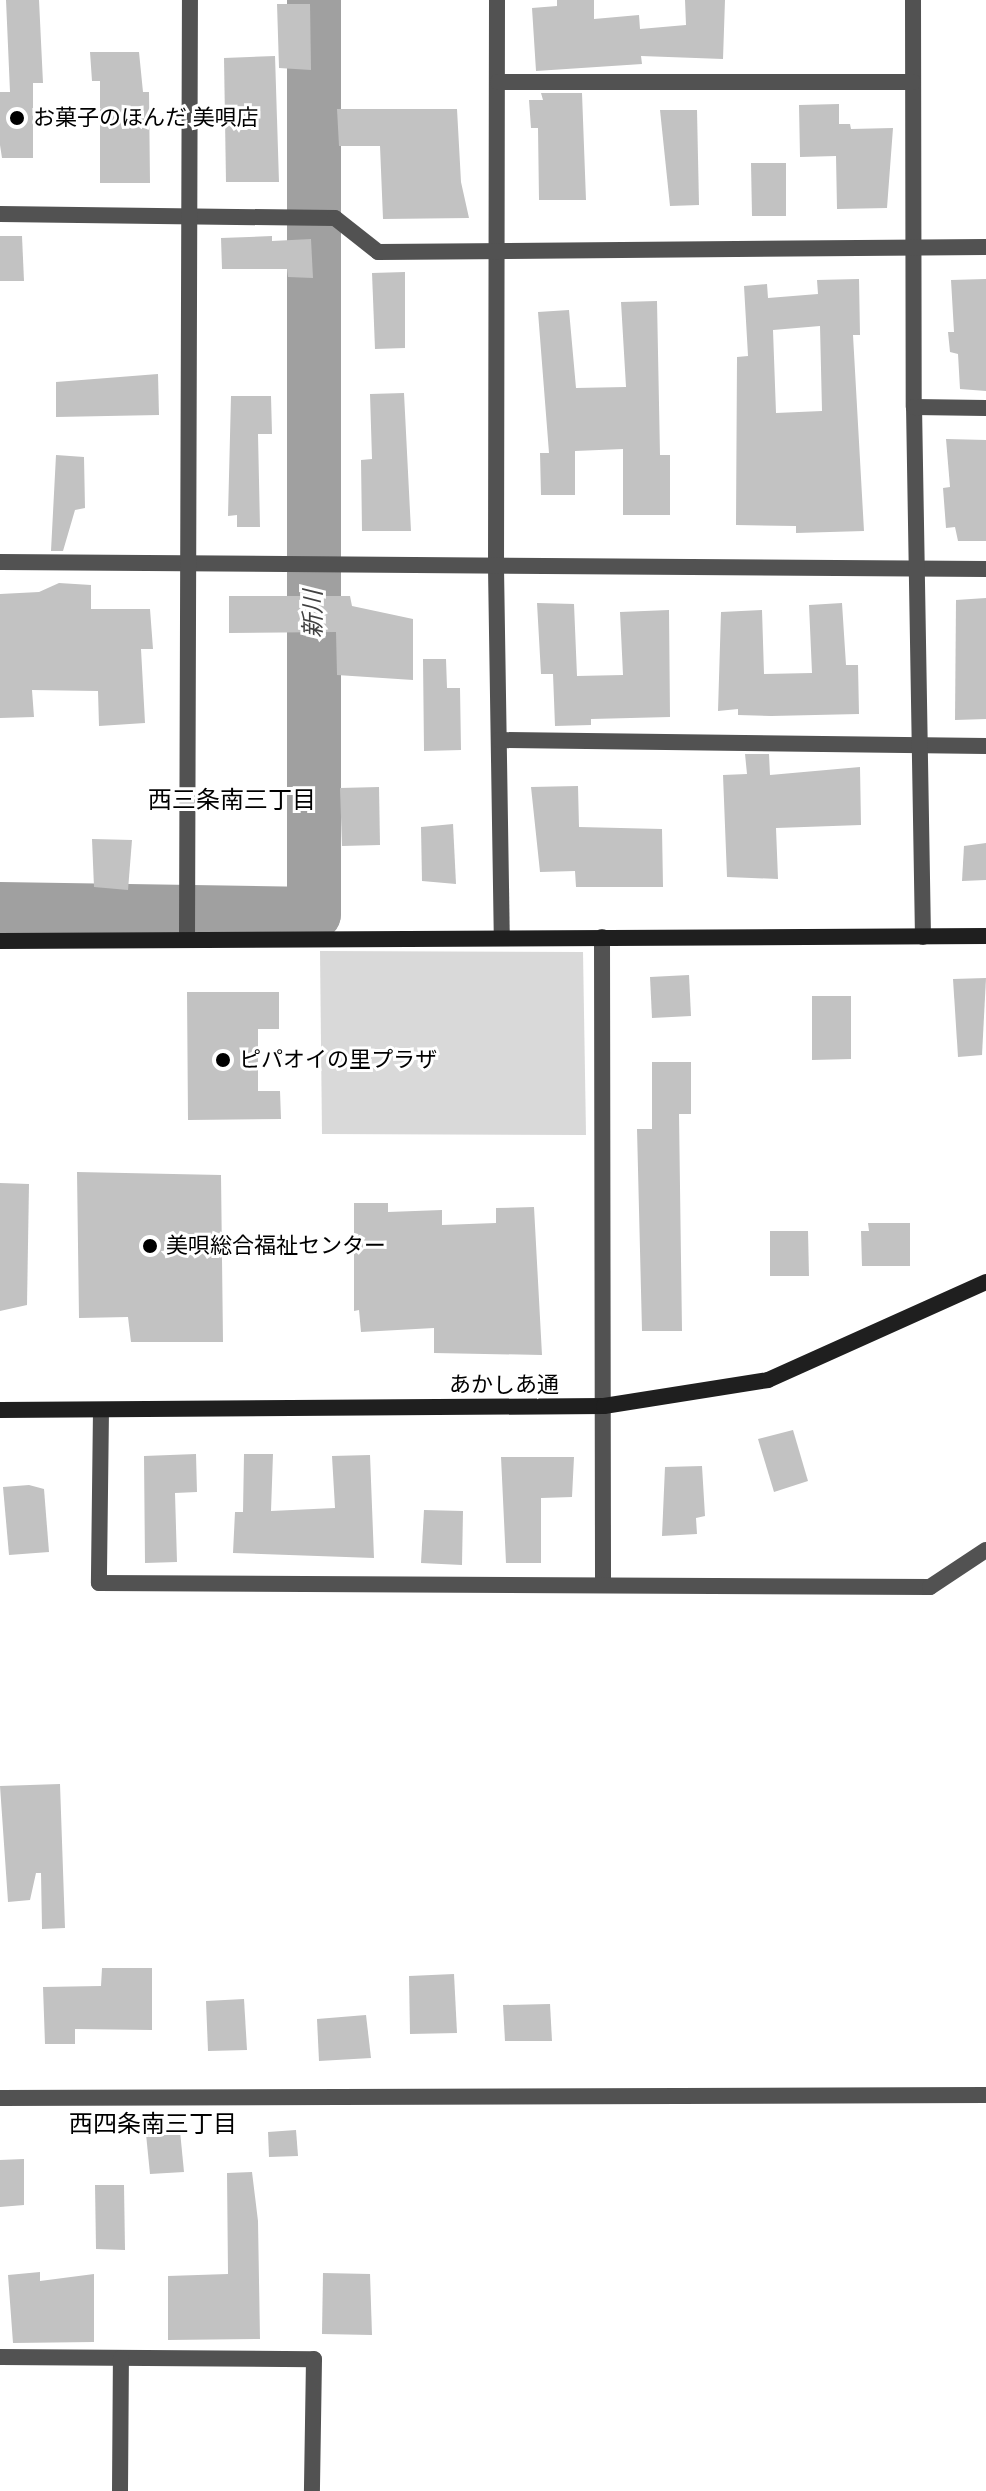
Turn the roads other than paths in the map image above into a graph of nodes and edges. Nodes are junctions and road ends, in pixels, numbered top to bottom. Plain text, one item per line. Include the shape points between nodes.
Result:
1 (190, 0) edge
2 (497, 0) edge
3 (913, 0) edge
4 (498, 82) junction
5 (913, 82) junction
6 (0, 214) edge
7 (190, 215) junction
8 (912, 247) junction
9 (986, 247) edge
10 (499, 252) junction
11 (914, 407) junction
12 (986, 408) edge
13 (0, 562) edge
14 (188, 562) junction
15 (496, 568) junction
16 (916, 569) junction
17 (986, 569) edge
18 (499, 740) junction
19 (919, 746) junction
20 (986, 746) edge
21 (502, 936) junction
22 (986, 936) edge
23 (602, 937) junction
24 (923, 937) junction
25 (187, 939) junction
26 (0, 941) edge
27 (986, 1282) edge
28 (604, 1406) junction
29 (0, 1410) edge
30 (101, 1410) junction
31 (986, 1550) edge
32 (603, 1585) junction
33 (986, 2095) edge
34 (0, 2098) edge
35 (0, 2357) edge
36 (121, 2358) junction
37 (120, 2491) edge
38 (312, 2491) edge

1 - 7 street
2 - 4 street
3 - 5 street
4 - 5 street
4 - 10 street
5 - 8 street
6 - 7 street
7 - 10 street via 335,218 378,252
7 - 14 street
8 - 9 street
8 - 10 street
8 - 11 street
10 - 15 street
11 - 12 street
11 - 16 street
13 - 14 street
14 - 15 street
14 - 25 street
15 - 16 street
15 - 18 street
16 - 17 street
16 - 19 street
18 - 19 street
18 - 21 street
19 - 20 street
19 - 24 street
21 - 23 street
21 - 25 street
22 - 24 street
23 - 24 street
23 - 28 street
25 - 26 street
27 - 28 street, あかしあ通 via 768,1380
28 - 30 street, あかしあ通
28 - 32 street
29 - 30 street, あかしあ通
30 - 32 street via 99,1583
31 - 32 street via 930,1587
33 - 34 street
35 - 36 street
36 - 37 street
36 - 38 street via 314,2359

